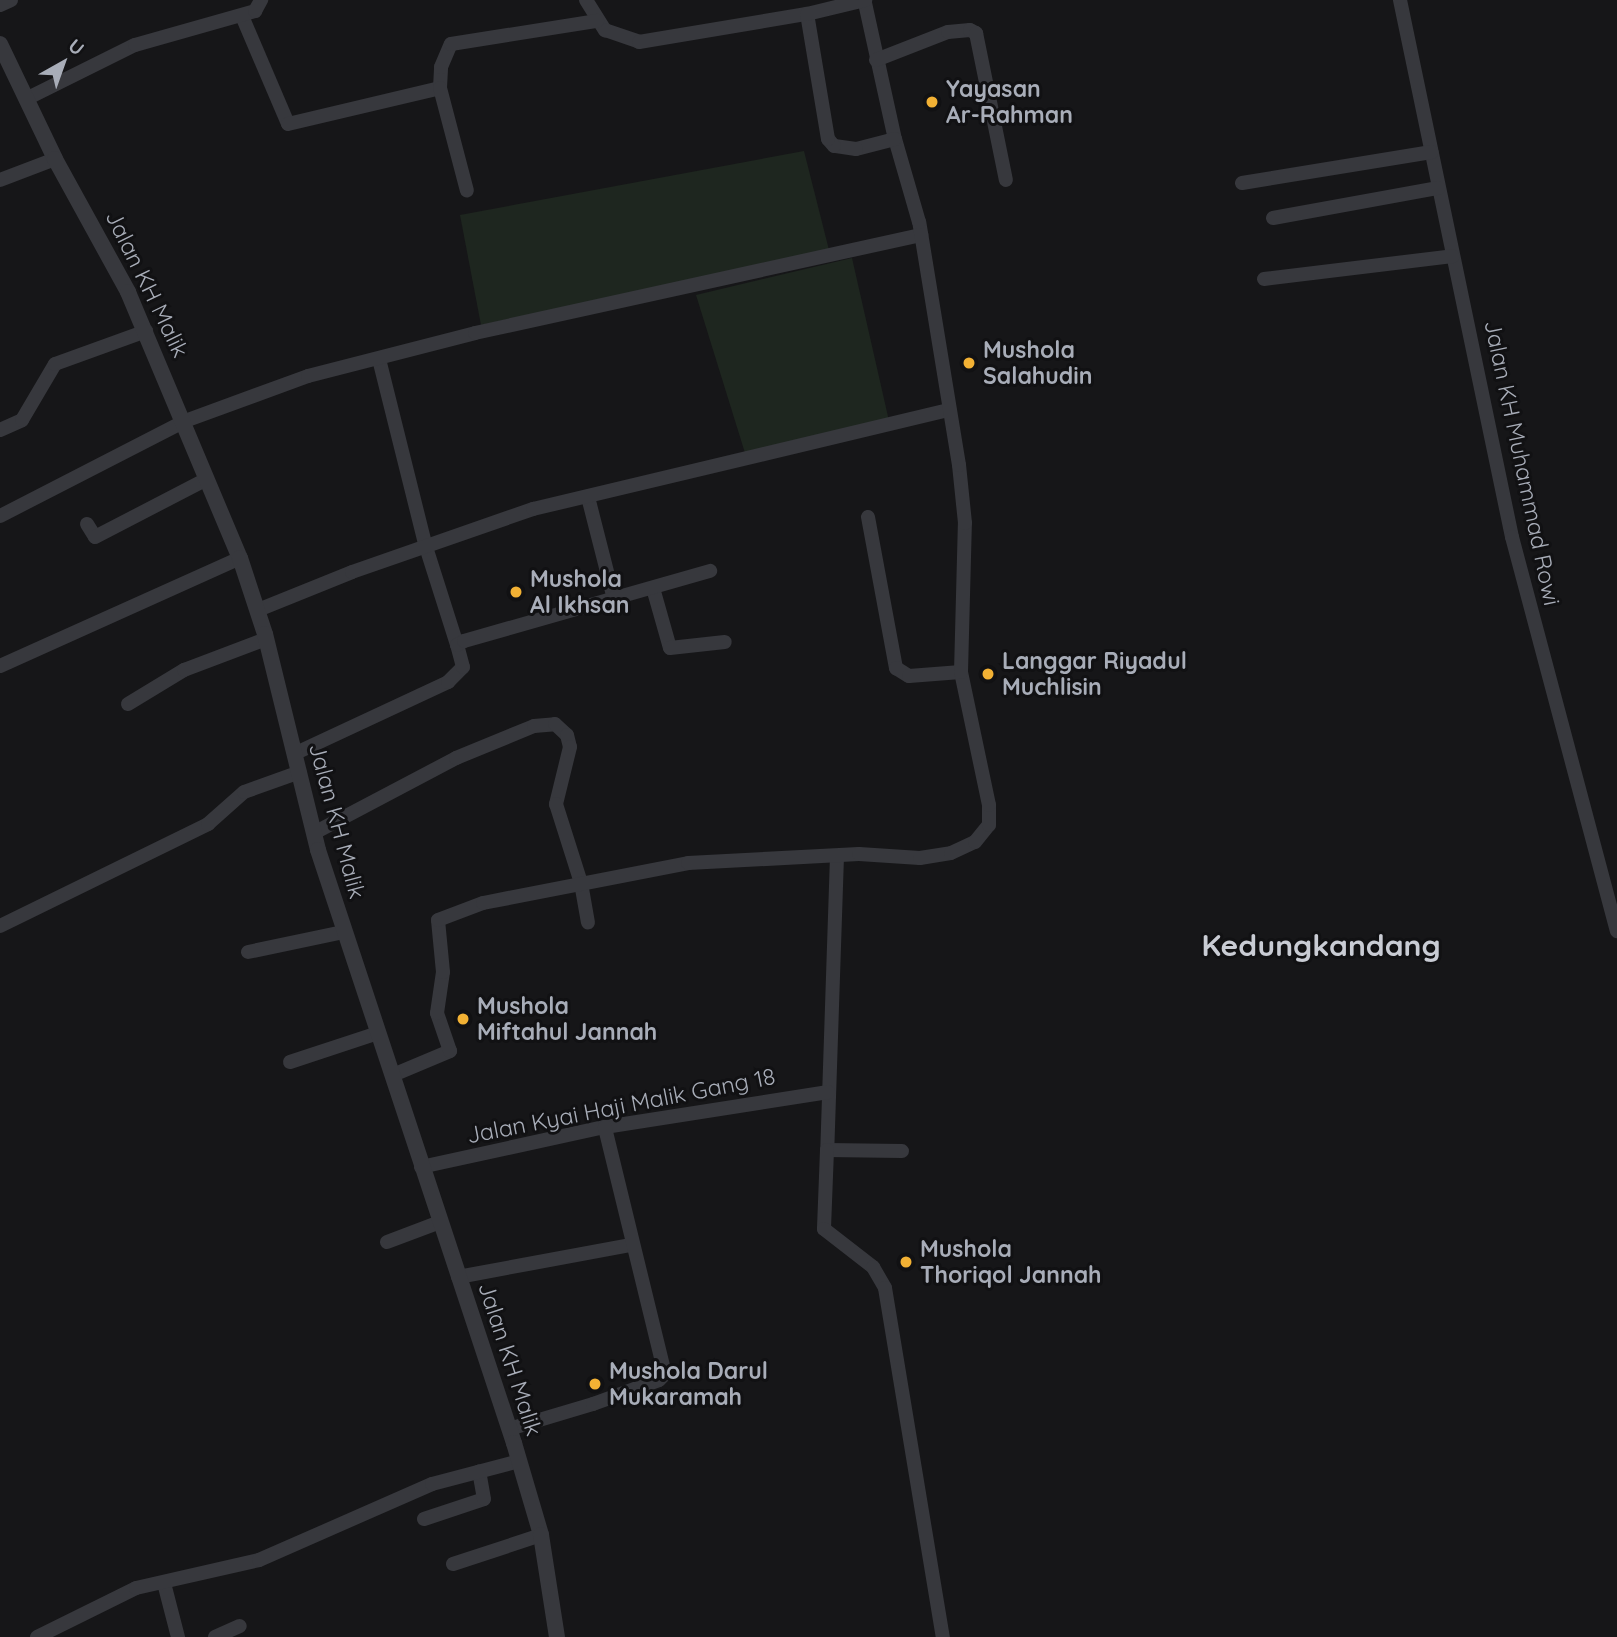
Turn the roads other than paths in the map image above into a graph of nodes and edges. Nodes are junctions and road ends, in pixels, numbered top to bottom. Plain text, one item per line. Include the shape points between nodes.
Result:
1 (11, 0) edge
2 (261, 0) edge
3 (586, 0) edge
4 (1400, 0) edge
5 (865, 1) edge
6 (0, 5) edge
7 (807, 14) junction
8 (242, 16) junction
9 (597, 21) junction
10 (0, 44) edge
11 (876, 60) junction
12 (440, 88) junction
13 (28, 98) junction
14 (895, 139) junction
15 (1430, 152) junction
16 (55, 159) junction
17 (0, 180) edge
18 (1006, 180) dead end
19 (1242, 183) dead end
20 (1438, 188) junction
21 (467, 191) dead end
22 (1273, 218) dead end
23 (922, 235) junction
24 (1453, 256) junction
25 (1264, 279) dead end
26 (146, 331) junction
27 (379, 359) junction
28 (949, 410) junction
29 (185, 421) junction
30 (0, 430) edge
31 (207, 479) junction
32 (589, 497) junction
33 (0, 516) edge
34 (868, 517) dead end
35 (88, 524) dead end
36 (426, 547) junction
37 (240, 558) junction
38 (710, 571) dead end
39 (653, 588) junction
40 (614, 599) junction
41 (258, 610) junction
42 (266, 639) junction
43 (726, 642) dead end
44 (457, 645) junction
45 (0, 666) edge
46 (961, 672) junction
47 (128, 704) dead end
48 (296, 753) junction
49 (300, 772) junction
50 (314, 833) junction
51 (837, 856) junction
52 (581, 883) junction
53 (588, 922) dead end
54 (0, 926) edge
55 (1617, 931) edge
56 (344, 932) junction
57 (248, 952) dead end
58 (378, 1033) junction
59 (289, 1062) dead end
60 (393, 1075) junction
61 (828, 1091) junction
62 (605, 1127) junction
63 (827, 1150) junction
64 (902, 1151) dead end
65 (421, 1167) junction
66 (440, 1222) junction
67 (387, 1242) dead end
68 (631, 1245) junction
69 (458, 1277) junction
70 (509, 1429) junction
71 (519, 1461) junction
72 (479, 1471) junction
73 (424, 1519) dead end
74 (541, 1535) junction
75 (453, 1564) dead end
76 (164, 1583) junction
77 (240, 1626) dead end
78 (37, 1637) edge
79 (178, 1637) edge
80 (215, 1637) edge
81 (557, 1637) edge
82 (943, 1637) edge

1 - 6 street
2 - 8 street via 258,9
3 - 9 street
4 - 15 street, Jalan KH Muhammad Rowi
5 - 7 street
5 - 11 street
7 - 9 street via 639,42 621,38
7 - 14 street via 828,139 834,146 856,149
8 - 12 street via 288,124
8 - 13 street via 135,45
9 - 12 street via 451,44 441,67
10 - 13 street, Jalan KH Malik
11 - 14 street
11 - 18 street via 948,32 976,33
12 - 21 street
13 - 16 street, Jalan KH Malik
14 - 23 street
15 - 19 street
15 - 20 street, Jalan KH Muhammad Rowi
16 - 17 street
16 - 26 street, Jalan KH Malik via 91,219
20 - 22 street
20 - 24 street, Jalan KH Muhammad Rowi
23 - 27 street
23 - 28 street
24 - 25 street
24 - 55 street, Jalan KH Muhammad Rowi via 1512,537
26 - 29 street, Jalan KH Malik
26 - 30 street via 55,364 22,421
27 - 29 street via 308,376
27 - 36 street
28 - 32 street
28 - 46 street via 965,523
29 - 31 street, Jalan KH Malik
29 - 33 street
31 - 35 street via 95,537
31 - 37 street, Jalan KH Malik
32 - 36 street via 533,509
32 - 40 street
34 - 46 street via 896,668 909,676
36 - 41 street
36 - 44 street
37 - 41 street, Jalan KH Malik
37 - 45 street
38 - 39 street
39 - 40 street
39 - 43 street via 670,648
40 - 44 street
41 - 42 street, Jalan KH Malik
42 - 47 street via 184,670
42 - 48 street, Jalan KH Malik
44 - 48 street via 463,667 448,682
46 - 51 street via 989,805 984,834 965,849 920,858
48 - 49 street, Jalan KH Malik
49 - 50 street, Jalan KH Malik
49 - 54 street via 244,792 208,824
50 - 52 street via 456,758 534,726 555,724 567,735 570,747 556,804
50 - 56 street, Jalan KH Malik
51 - 52 street via 688,863
51 - 61 street
52 - 53 street
52 - 60 street via 483,903 437,921 443,972 438,1013 450,1051
56 - 57 street
56 - 58 street, Jalan KH Malik
58 - 59 street
58 - 60 street, Jalan KH Malik
60 - 65 street, Jalan KH Malik
61 - 62 street, Jalan Kyai Haji Malik Gang 18
61 - 63 street
62 - 65 street, Jalan Kyai Haji Malik Gang 18
62 - 68 street
63 - 64 street
63 - 82 street via 821,1213 824,1229 873,1267 885,1288
65 - 66 street, Jalan KH Malik
66 - 67 street
66 - 69 street, Jalan KH Malik
68 - 69 street
68 - 70 street via 662,1378
69 - 70 street, Jalan KH Malik
70 - 71 street, Jalan KH Malik
71 - 72 street
71 - 74 street, Jalan KH Malik
72 - 73 street via 484,1499
72 - 76 street via 422,1488 259,1560
74 - 75 street
74 - 81 street, Jalan KH Malik
76 - 78 street via 136,1588
76 - 79 street
77 - 80 street

